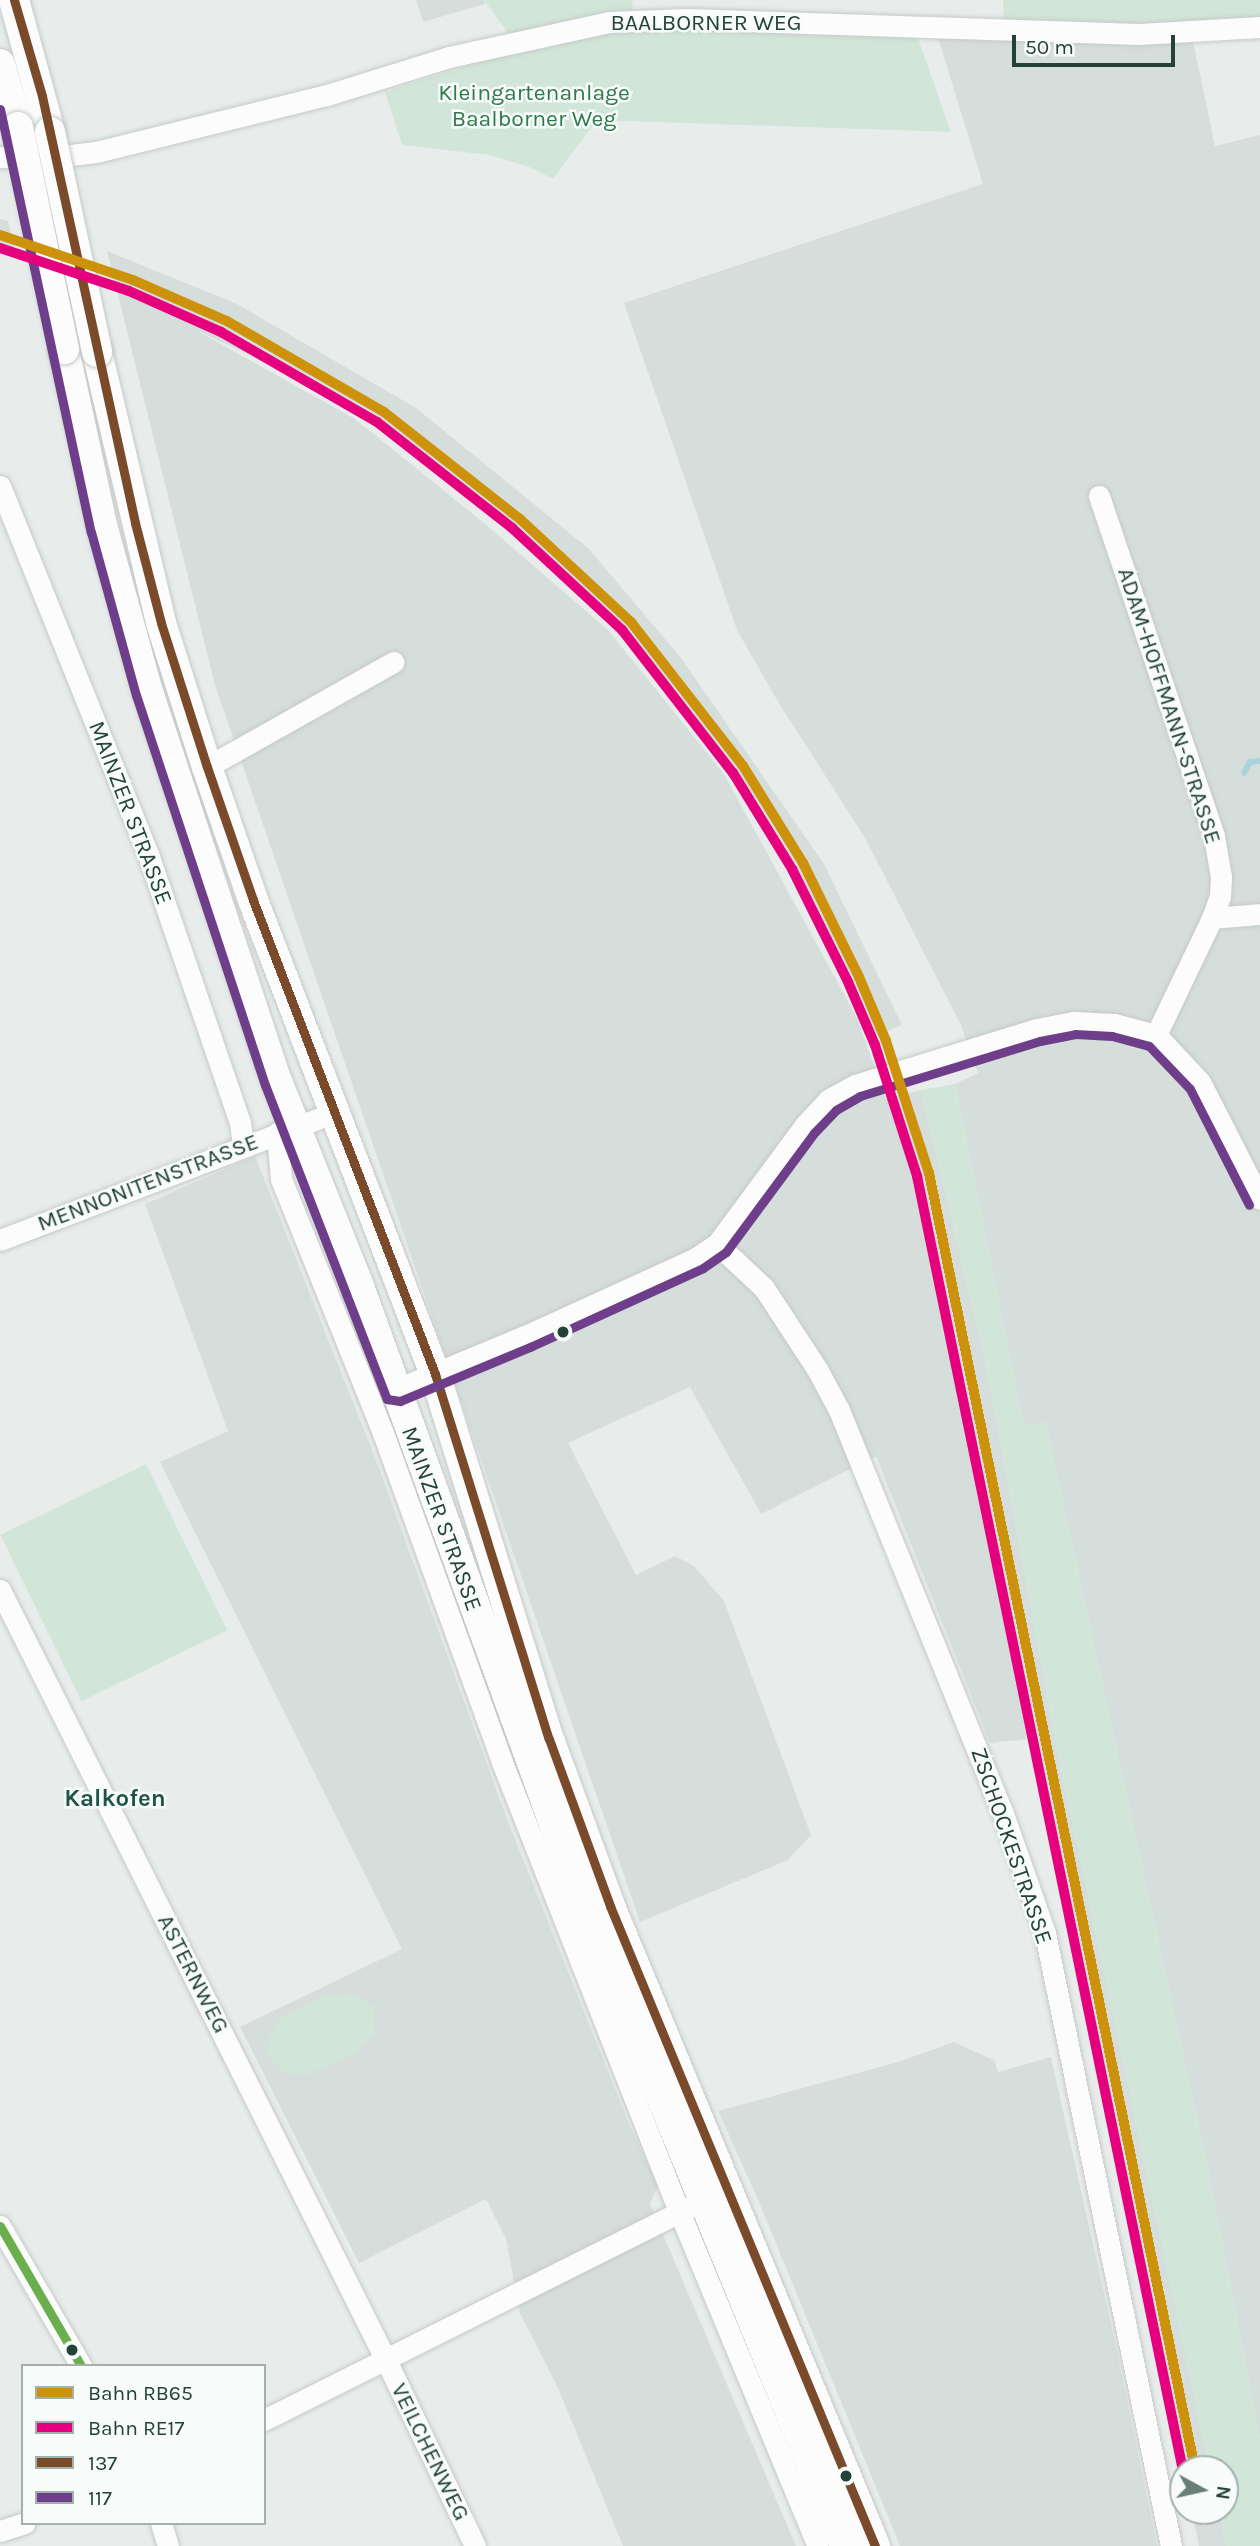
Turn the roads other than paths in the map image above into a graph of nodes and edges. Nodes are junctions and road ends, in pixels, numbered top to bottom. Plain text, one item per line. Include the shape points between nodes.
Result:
1 (14, 0) edge
2 (1260, 27) edge
3 (0, 64) edge
4 (0, 156) edge
5 (0, 486) edge
6 (1099, 496) dead end
7 (393, 662) dead end
8 (207, 767) junction
9 (1260, 914) edge
10 (1212, 918) junction
11 (1156, 1035) junction
12 (335, 1112) junction
13 (286, 1131) junction
14 (243, 1145) junction
15 (1260, 1199) edge
16 (0, 1240) edge
17 (717, 1244) junction
18 (435, 1374) junction
19 (396, 1390) junction
20 (0, 1590) edge
21 (691, 2206) junction
22 (0, 2226) edge
23 (385, 2358) junction
24 (80, 2364) edge
25 (266, 2419) edge
26 (21, 2524) edge
27 (162, 2525) edge
28 (0, 2532) edge
29 (168, 2546) edge
30 (475, 2546) edge
31 (818, 2546) edge
32 (845, 2546) edge
33 (874, 2546) edge
34 (1171, 2546) edge

1 - 8 main road, MAINZER STRASSE, bridge via 50,132 135,523
2 - 4 street, BAALBORNER WEG via 1139,34 687,19 609,22 449,57 327,95 96,152 45,158
3 - 13 main road, MAINZER STRASSE, bridge via 18,127 103,529 148,692
5 - 14 street, MAINZER STRASSE via 148,854 240,1122
6 - 10 street, ADAM-HOFFMANN-STRASSE via 1214,836 1221,877
7 - 8 street
8 - 12 main road, MAINZER STRASSE
9 - 10 street
10 - 11 street, ADAM-HOFFMANN-STRASSE
11 - 15 street via 1200,1082
11 - 17 street via 1114,1024 1074,1022 1037,1029 855,1086 828,1100 805,1125
12 - 13 street, MENNONITENSTRASSE
12 - 18 main road, MAINZER STRASSE
13 - 14 street, MENNONITENSTRASSE
13 - 19 main road, MAINZER STRASSE via 358,1283
13 - 21 street, MAINZER STRASSE via 281,1179 345,1334 502,1762
14 - 16 street, MENNONITENSTRASSE
17 - 18 street via 657,1276
17 - 34 street, ZSCHOCKESTRASSE via 764,1288 839,1410 1011,1835 1045,1933
18 - 19 street
18 - 33 main road, MAINZER STRASSE via 550,1740 610,1906
19 - 21 main road, MAINZER STRASSE
20 - 23 street, ASTERNWEG
21 - 23 street
21 - 31 street, MAINZER STRASSE
21 - 32 main road, MAINZER STRASSE
22 - 24 street
23 - 25 street
23 - 30 street, VEILCHENWEG
26 - 28 street
27 - 29 street

